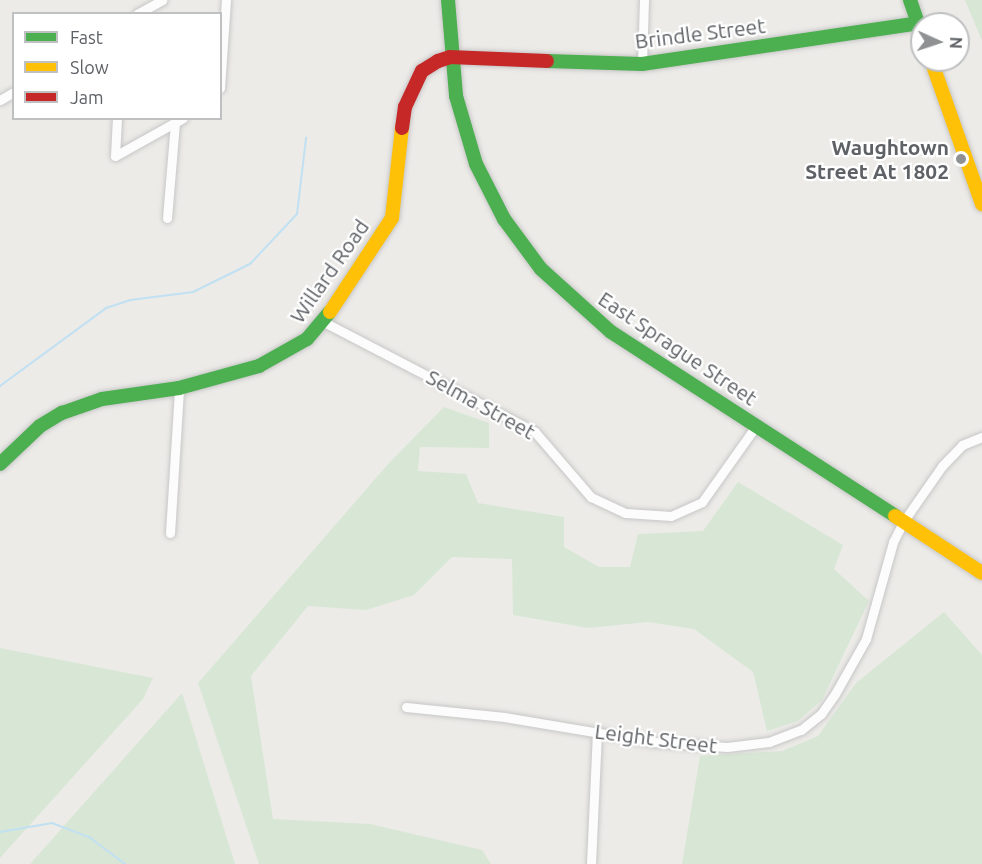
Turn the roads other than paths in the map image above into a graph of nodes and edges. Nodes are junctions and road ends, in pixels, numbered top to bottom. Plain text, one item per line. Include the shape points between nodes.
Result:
1 (162, 0) edge
2 (225, 0) edge
3 (448, 0) edge
4 (644, 0) edge
5 (140, 12) edge
6 (910, 30) edge
7 (222, 53) edge
8 (450, 57) junction
9 (642, 64) junction
10 (935, 72) edge
11 (117, 120) edge
12 (179, 121) edge
13 (982, 204) edge
14 (167, 218) dead end
15 (324, 322) junction
16 (179, 388) junction
17 (756, 426) junction
18 (982, 437) edge
19 (0, 464) edge
20 (903, 522) junction
21 (170, 533) dead end
22 (982, 560) edge
23 (967, 564) junction
24 (982, 573) edge
25 (406, 706) dead end
26 (597, 731) junction
27 (591, 864) edge

1 - 5 street
2 - 7 street
3 - 8 street, East Sprague Street
4 - 9 street
6 - 9 street, Brindle Street
8 - 9 street, Brindle Street
8 - 15 street, Willard Road via 422,71 410,93 402,121 392,218
8 - 17 street, East Sprague Street via 456,96 476,164 504,219 541,269 603,326
10 - 13 street
11 - 12 street via 115,156
12 - 14 street
15 - 16 street, Willard Road via 307,339 276,359
15 - 17 street, Selma Street via 535,432 591,497 626,513 671,516 702,502
16 - 19 street, Willard Road via 102,399 62,413 40,426
16 - 21 street
17 - 20 street, East Sprague Street
18 - 20 street, Leight Street via 962,445 942,466
20 - 23 street, East Sprague Street
20 - 26 street, Leight Street via 893,542 866,639 821,714 801,730 769,742 727,747 653,742
22 - 23 street
23 - 24 street, East Sprague Street
25 - 26 street, Leight Street
26 - 27 street

